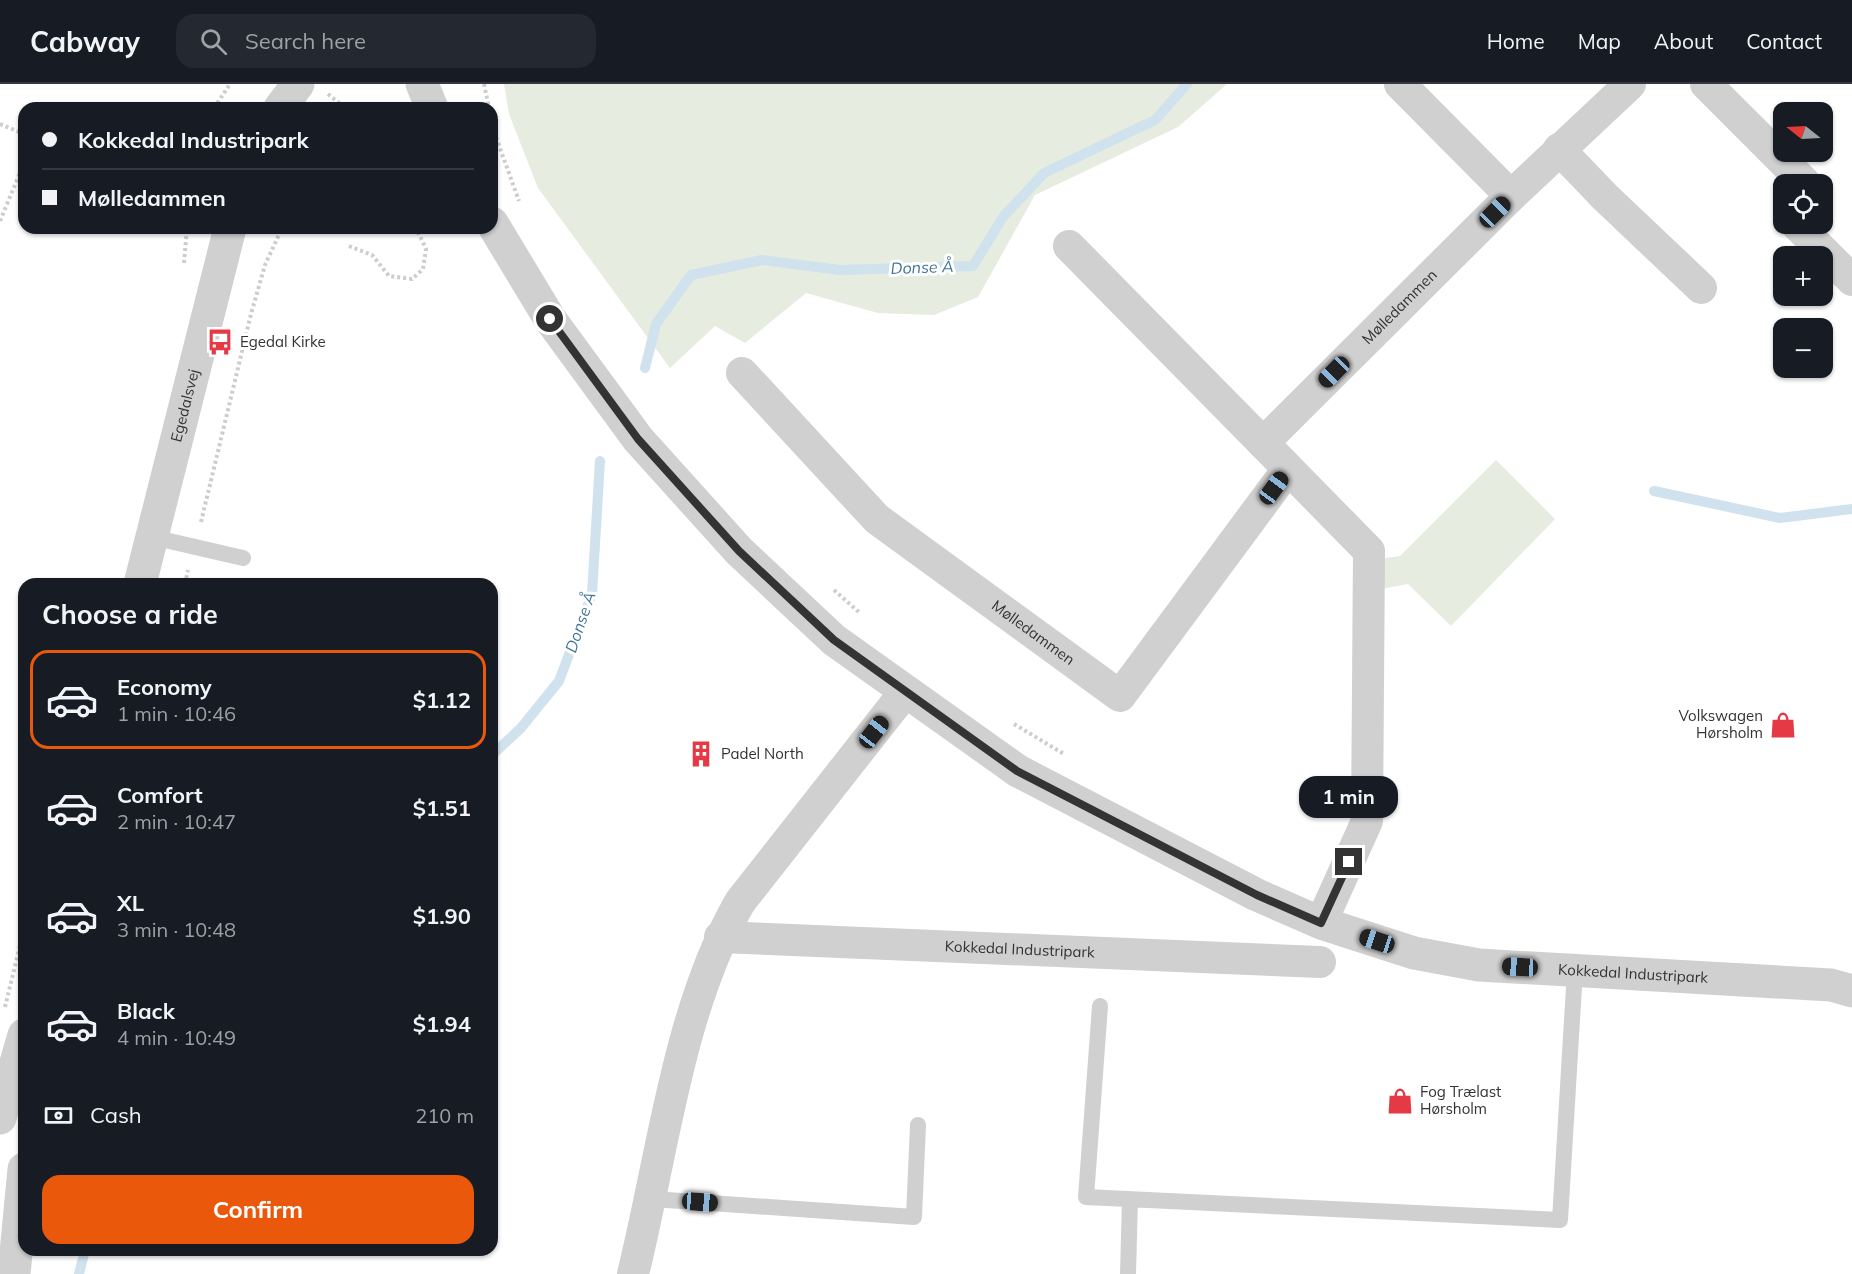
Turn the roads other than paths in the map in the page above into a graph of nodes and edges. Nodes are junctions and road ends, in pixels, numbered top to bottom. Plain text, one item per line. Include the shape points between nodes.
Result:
1 (422, 84) edge
2 (1400, 84) edge
3 (1630, 84) edge
4 (1706, 84) edge
5 (311, 88) edge
6 (289, 102) edge
7 (430, 102) edge
8 (1559, 149) junction
9 (1796, 174) edge
10 (1511, 196) junction
11 (498, 233) edge
12 (228, 234) edge
13 (1806, 234) edge
14 (1069, 246) dead end
15 (1852, 280) edge
16 (1701, 288) dead end
17 (742, 373) dead end
18 (1263, 443) junction
19 (1288, 469) junction
20 (152, 537) junction
21 (243, 558) dead end
22 (142, 578) edge
23 (904, 692) junction
24 (1321, 923) junction
25 (720, 937) junction
26 (1320, 962) dead end
27 (1575, 970) junction
28 (1852, 991) edge
29 (1100, 1006) dead end
30 (13, 1026) edge
31 (0, 1118) edge
32 (918, 1125) dead end
33 (652, 1199) junction
34 (1130, 1199) junction
35 (18, 1232) edge
36 (14, 1274) edge
37 (633, 1274) edge
38 (1128, 1274) edge

1 - 7 street
2 - 10 street
3 - 8 street, Mølledammen
4 - 9 street
5 - 6 street
8 - 10 street, Mølledammen
8 - 16 street
10 - 18 street, Mølledammen
11 - 23 street, Kokkedal Industripark via 550,319 638,439 739,551 834,640
12 - 20 street, Egedalsvej
13 - 15 street
14 - 18 street
17 - 19 street, Mølledammen via 877,519 1120,696
18 - 19 street
19 - 24 street via 1369,551 1367,821
20 - 21 lane
20 - 22 street, Egedalsvej
23 - 24 street, Kokkedal Industripark via 1017,771 1257,895
23 - 25 street via 740,902
24 - 27 street, Kokkedal Industripark via 1414,953 1479,965
25 - 26 street, Kokkedal Industripark
25 - 33 street via 693,1017 656,1167
27 - 28 street, Kokkedal Industripark via 1831,985
27 - 34 lane via 1560,1220
29 - 34 lane via 1086,1197
30 - 31 street
32 - 33 lane via 914,1217
33 - 37 street
34 - 38 lane
35 - 36 street

